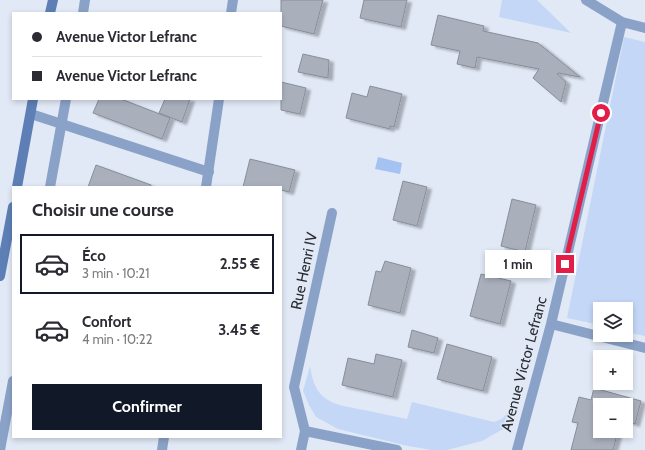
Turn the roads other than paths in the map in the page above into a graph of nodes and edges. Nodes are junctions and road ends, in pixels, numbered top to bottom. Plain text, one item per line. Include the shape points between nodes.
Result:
1 (52, 0) edge
2 (85, 0) edge
3 (233, 0) edge
4 (586, 0) edge
5 (50, 12) edge
6 (83, 12) edge
7 (231, 12) edge
8 (622, 22) junction
9 (645, 28) edge
10 (34, 100) edge
11 (66, 100) edge
12 (219, 100) edge
13 (30, 114) junction
14 (62, 124) junction
15 (209, 172) junction
16 (17, 186) edge
17 (50, 186) edge
18 (206, 186) edge
19 (12, 212) edge
20 (332, 213) dead end
21 (0, 276) edge
22 (550, 324) junction
23 (645, 348) edge
24 (12, 386) edge
25 (305, 431) junction
26 (164, 438) edge
27 (0, 450) edge
28 (162, 450) edge
29 (301, 450) edge
30 (397, 450) edge
31 (516, 450) edge

1 - 5 street
2 - 6 street
3 - 7 street
4 - 8 street
8 - 9 street
8 - 22 street, Avenue Victor Lefranc
10 - 13 street
11 - 14 street
12 - 15 street
13 - 14 street
13 - 16 street
14 - 15 street
14 - 17 street
15 - 18 street
19 - 21 street
20 - 25 street, Rue Henri IV via 294,387
22 - 23 street
22 - 31 street, Avenue Victor Lefranc
24 - 27 street
25 - 29 street
25 - 30 street
26 - 28 street

